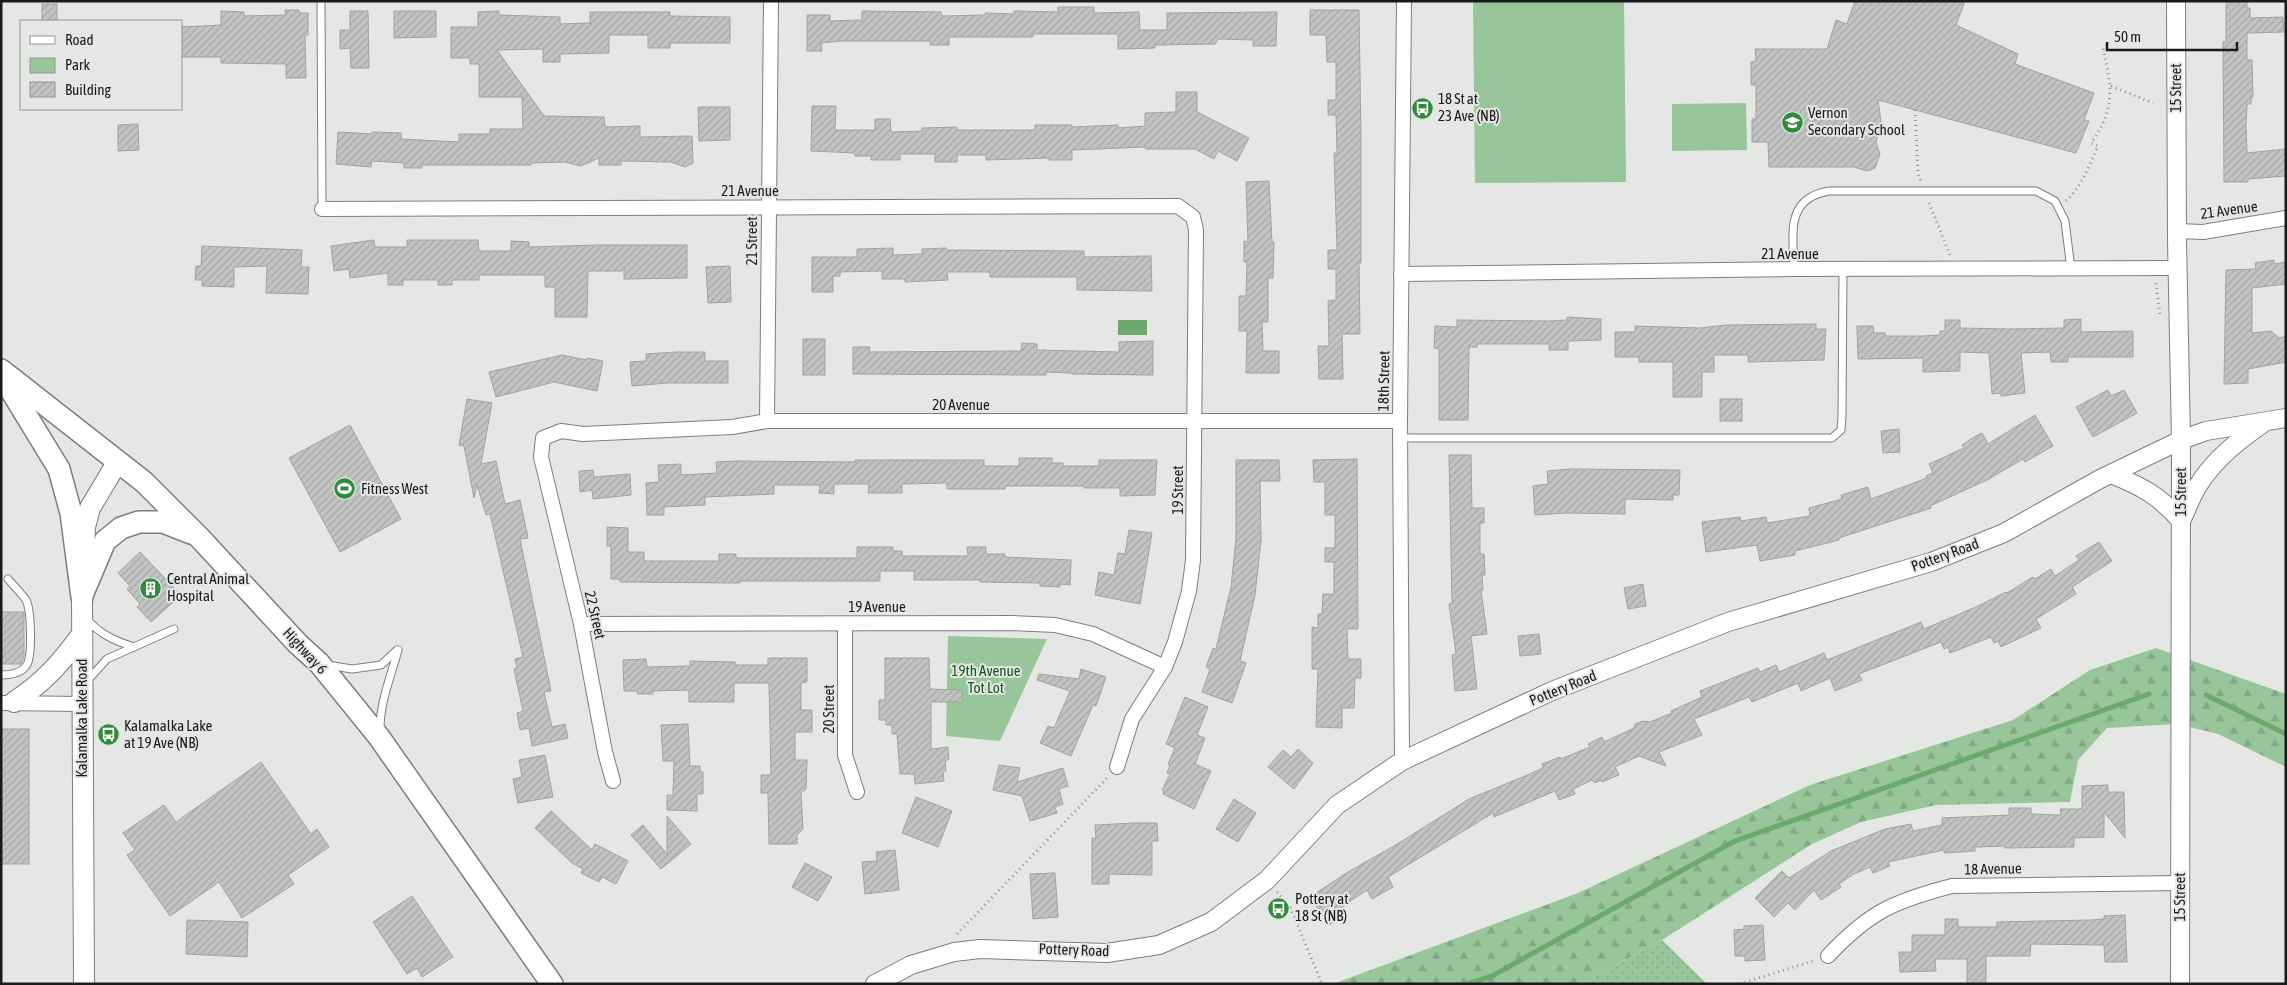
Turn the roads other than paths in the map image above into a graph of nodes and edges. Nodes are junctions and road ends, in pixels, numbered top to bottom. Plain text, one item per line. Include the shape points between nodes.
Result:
1 (321, 1) edge
2 (771, 1) edge
3 (1404, 1) edge
4 (2176, 1) edge
5 (1178, 206) joint
6 (768, 208) junction
7 (322, 209) joint
8 (2286, 218) edge
9 (2177, 231) junction
10 (2178, 268) junction
11 (1794, 269) junction
12 (2072, 269) junction
13 (1843, 270) junction
14 (1401, 274) junction
15 (1, 370) edge
16 (1, 374) edge
17 (2286, 418) edge
18 (767, 421) junction
19 (1196, 421) junction
20 (1400, 421) junction
21 (2264, 422) junction
22 (1400, 438) junction
23 (2181, 440) junction
24 (541, 457) joint
25 (118, 461) junction
26 (2111, 474) junction
27 (2181, 521) junction
28 (198, 536) junction
29 (8, 579) dead end
30 (82, 605) junction
31 (581, 624) junction
32 (844, 624) junction
33 (174, 629) dead end
34 (82, 634) junction
35 (134, 647) junction
36 (319, 663) junction
37 (1166, 667) junction
38 (1, 675) edge
39 (82, 695) junction
40 (8, 702) edge
41 (380, 740) junction
42 (1402, 761) junction
43 (1117, 767) road end
44 (613, 781) dead end
45 (857, 792) dead end
46 (2179, 883) junction
47 (1828, 956) road end
48 (84, 984) edge
49 (552, 984) edge
50 (875, 984) edge
51 (2180, 984) edge

1 - 7 lane
2 - 6 street, 21 Street
3 - 14 street, 18th Street
4 - 9 street, 15 Street
5 - 6 street, 21 Avenue
5 - 19 street, 19 Street via 1193,217 1196,230
6 - 7 street, 21 Avenue
6 - 18 street, 21 Street
8 - 9 street, 21 Avenue via 2203,232
9 - 10 street, 15 Street
10 - 12 street, 21 Avenue
10 - 23 street, 15 Street
11 - 12 lane via 1796,210 1811,197 1830,190 2036,191 2055,201 2065,221
11 - 13 street, 21 Avenue
11 - 14 street, 21 Avenue
12 - 13 street, 21 Avenue
13 - 22 lane via 1842,416 1841,430 1832,438
14 - 20 street, 18th Street
15 - 25 main road, Highway 6
16 - 30 main road via 59,469 70,513
17 - 21 street, Pottery Road
18 - 19 street, 20 Avenue
18 - 24 street, 20 Avenue via 732,427 583,434 561,432 543,438
19 - 20 street, 20 Avenue
19 - 37 street, 19 Street via 1193,560 1181,622
20 - 22 street, 18th Street
21 - 23 street, Pottery Road via 2206,432
21 - 27 street via 2217,461 2196,488
22 - 42 street, 18th Street
23 - 26 street, Pottery Road
23 - 27 street, 15 Street
24 - 31 street, 22 Street
25 - 28 main road, Highway 6
25 - 30 main road, Kalamalka Lake Road via 90,508 85,527
26 - 27 street via 2136,484 2166,503
26 - 42 street, Pottery Road via 2004,533 1931,562 1728,622 1552,692
27 - 46 street, 15 Street
28 - 30 main road via 162,522 139,522 121,528 105,541
28 - 36 main road, Highway 6
29 - 38 lane via 26,600 29,609 30,659 18,672
30 - 34 main road, Kalamalka Lake Road
30 - 35 lane via 93,627 111,639
31 - 32 street, 19 Avenue
31 - 44 street, 22 Street
32 - 37 street, 19 Avenue via 1055,625 1093,634
32 - 45 street, 20 Street via 846,755
33 - 35 lane
34 - 39 main road, Kalamalka Lake Road
34 - 40 main road via 40,684
35 - 39 lane via 108,659
36 - 41 main road, Highway 6
36 - 41 lane via 352,669 381,665 398,650 380,714
37 - 43 street, 19 Street via 1132,719
39 - 40 street
39 - 48 main road, Kalamalka Lake Road
41 - 49 main road, Highway 6
42 - 50 street, Pottery Road via 1337,805 1267,880 1211,922 1159,945 1107,953 998,949 954,952 910,965
46 - 47 street, 18 Avenue via 1952,886 1915,895 1878,912 1851,931
46 - 51 street, 15 Street

